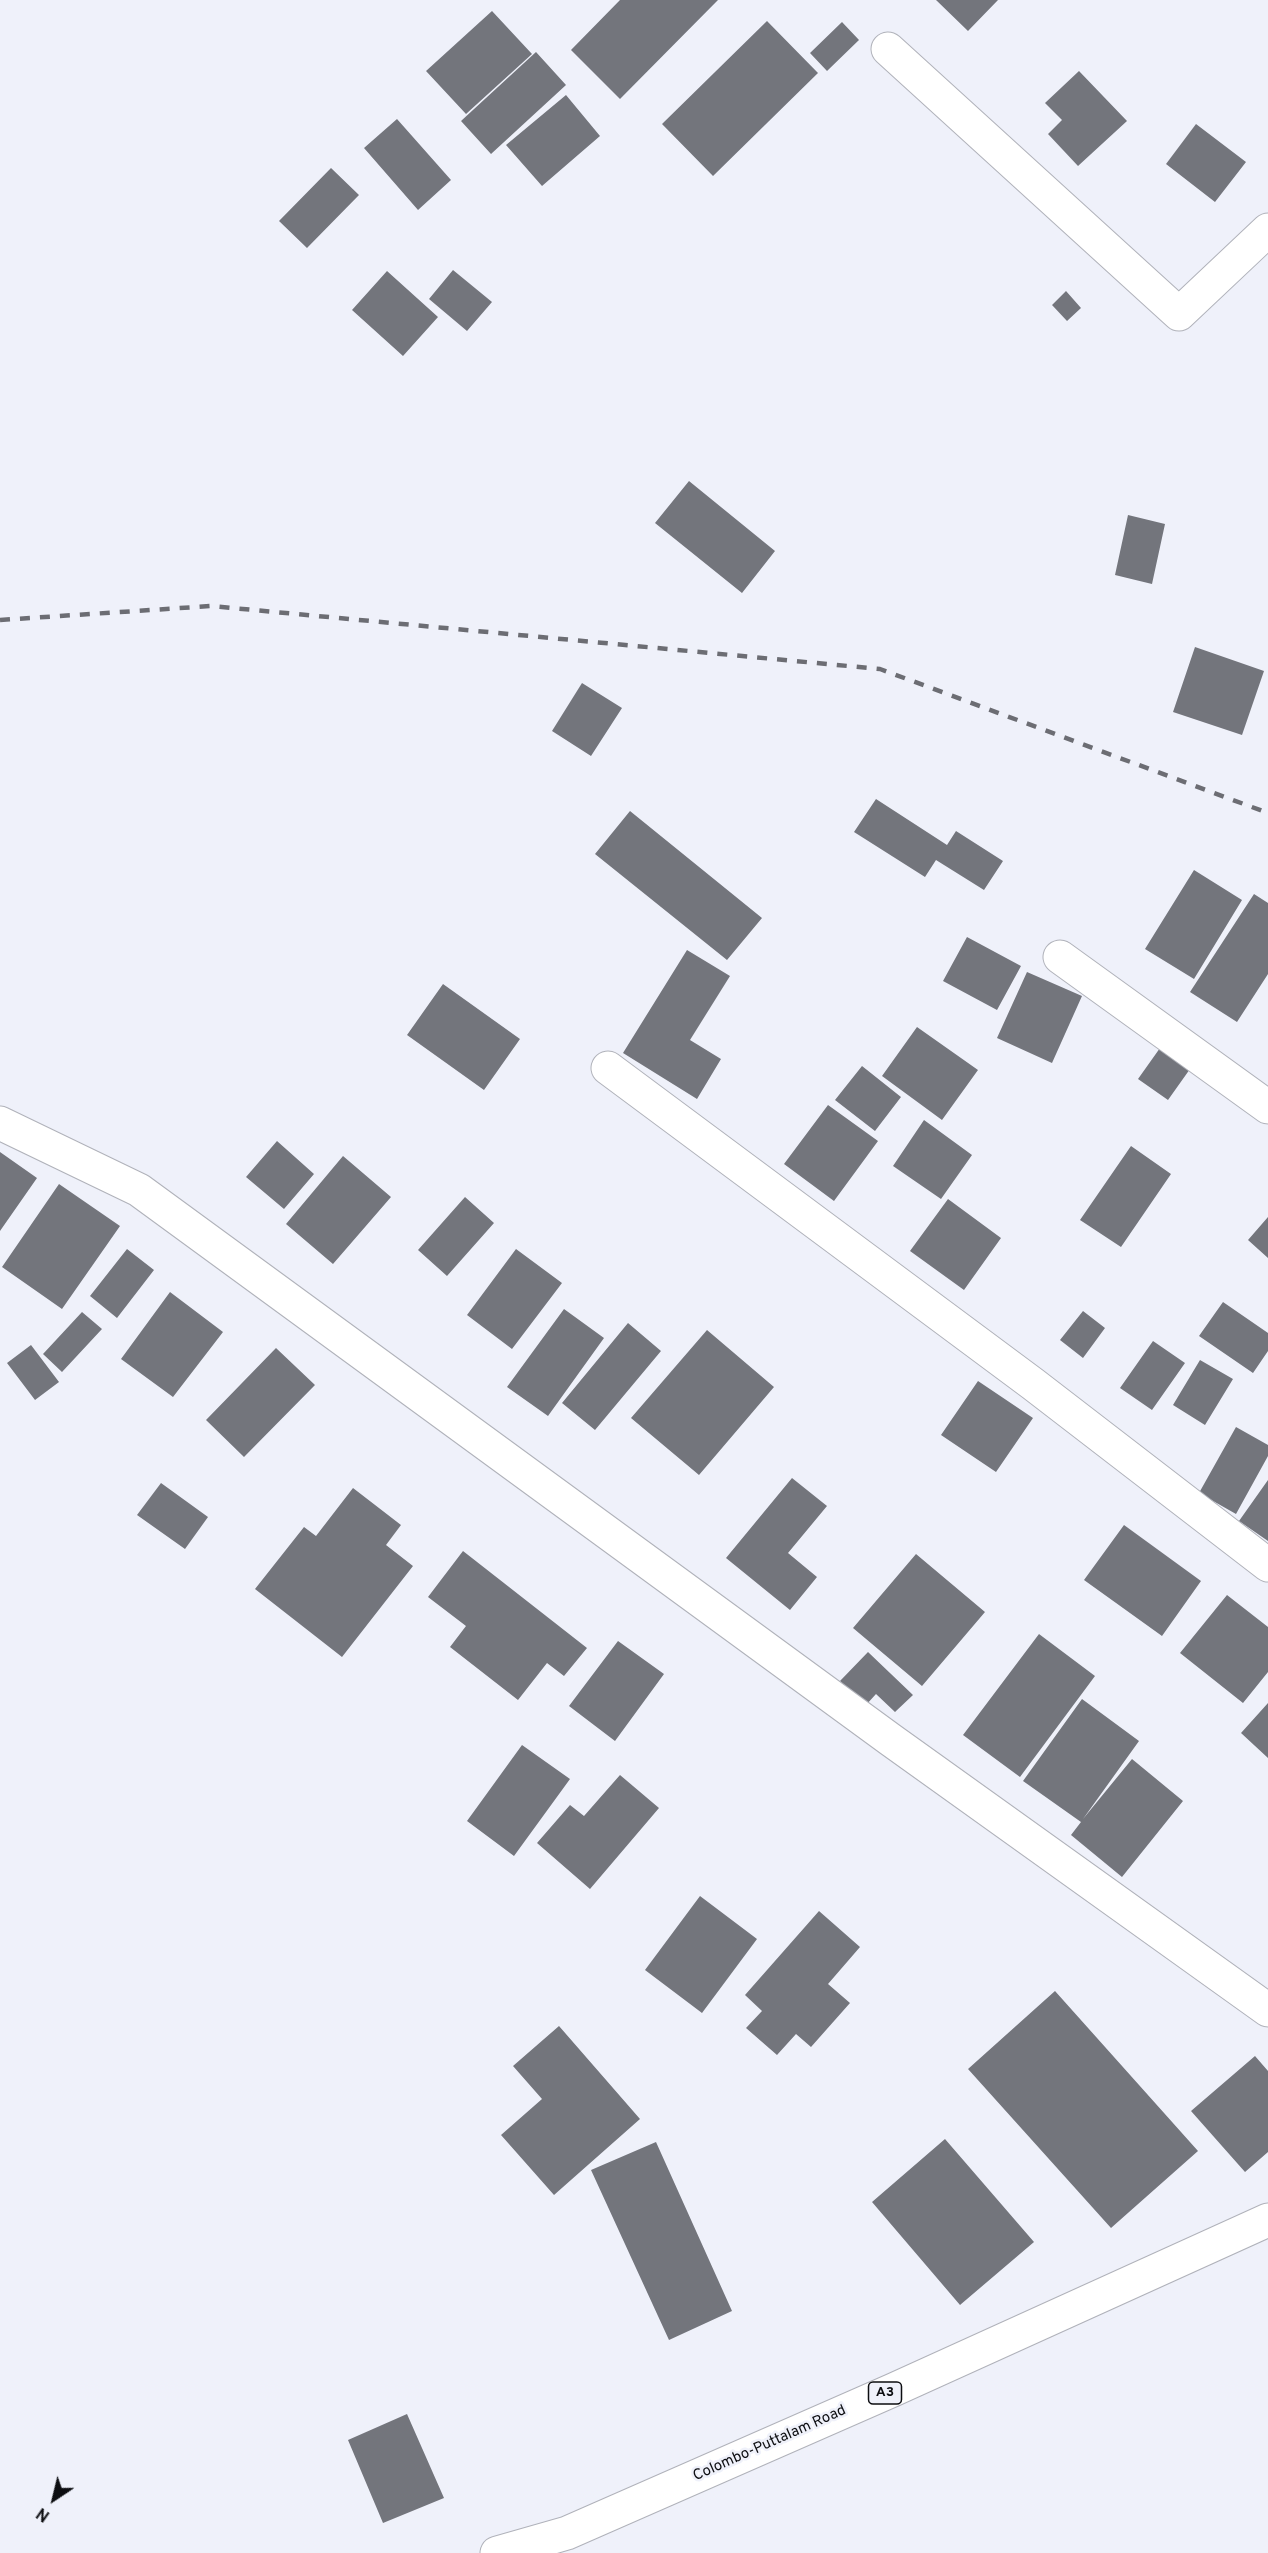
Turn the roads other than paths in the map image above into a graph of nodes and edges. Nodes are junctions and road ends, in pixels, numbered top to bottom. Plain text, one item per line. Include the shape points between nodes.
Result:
1 (888, 49) dead end
2 (1268, 230) edge
3 (1060, 957) dead end
4 (608, 1068) dead end
5 (1268, 1107) edge
6 (0, 1124) edge
7 (1268, 1565) edge
8 (1268, 2010) edge
9 (1268, 2220) edge
10 (497, 2553) edge

1 - 2 main road via 1179,314
3 - 5 main road
4 - 7 main road via 1033,1384
6 - 8 main road via 139,1190 891,1740
9 - 10 main road, Colombo-Puttalam Road / A3 via 567,2533

